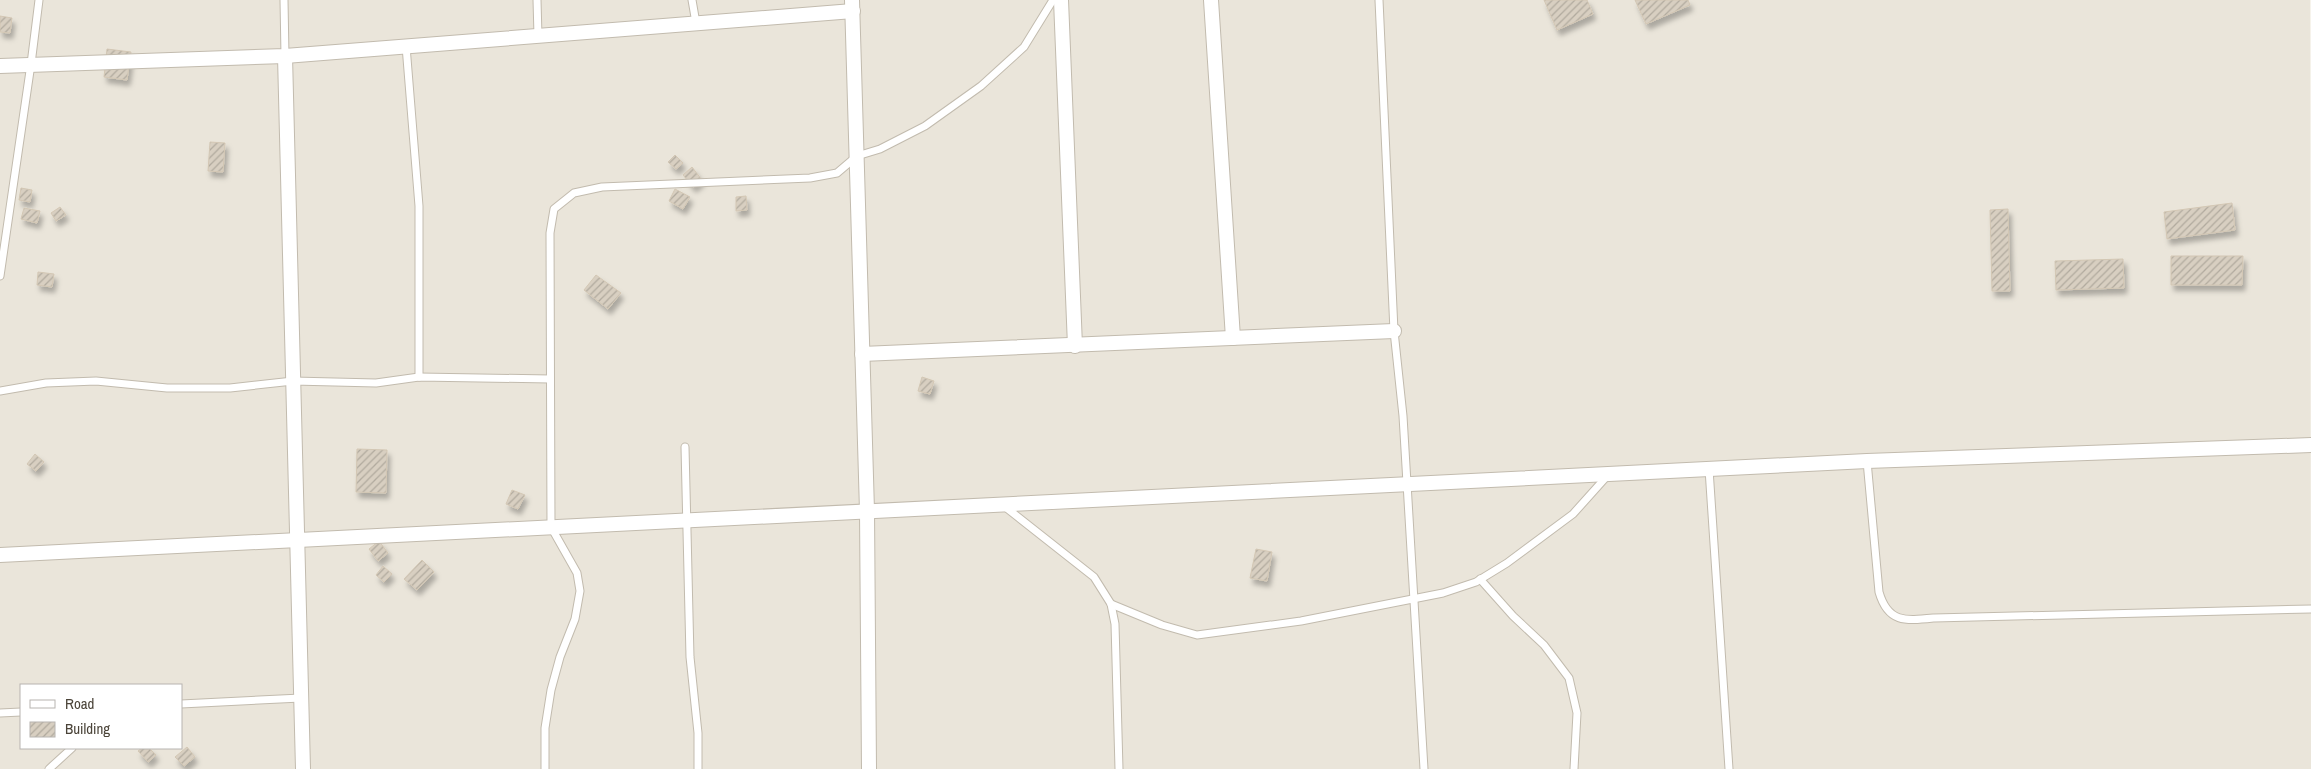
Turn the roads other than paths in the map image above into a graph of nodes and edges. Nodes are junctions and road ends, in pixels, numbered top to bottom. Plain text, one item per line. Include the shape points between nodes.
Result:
1 (39, 0) edge
2 (284, 0) edge
3 (537, 0) edge
4 (692, 0) edge
5 (1053, 0) edge
6 (1061, 0) edge
7 (1211, 0) edge
8 (1379, 0) edge
9 (853, 5) edge
10 (696, 23) junction
11 (538, 36) junction
12 (406, 46) junction
13 (285, 56) junction
14 (31, 64) junction
15 (0, 66) edge
16 (857, 156) junction
17 (0, 276) edge
18 (1394, 332) junction
19 (1233, 338) junction
20 (1076, 346) junction
21 (862, 354) junction
22 (419, 377) junction
23 (550, 379) junction
24 (293, 381) junction
25 (0, 391) edge
26 (2311, 445) edge
27 (685, 447) dead end
28 (1867, 462) junction
29 (1709, 469) junction
30 (1608, 474) junction
31 (1407, 484) junction
32 (1002, 505) junction
33 (867, 512) junction
34 (686, 520) junction
35 (550, 527) junction
36 (297, 540) junction
37 (0, 555) edge
38 (1480, 579) junction
39 (1414, 598) junction
40 (1111, 604) junction
41 (2311, 609) edge
42 (301, 698) junction
43 (182, 704) edge
44 (20, 712) edge
45 (0, 713) edge
46 (71, 749) edge
47 (49, 769) edge
48 (303, 769) edge
49 (545, 769) edge
50 (698, 769) edge
51 (869, 769) edge
52 (1119, 769) edge
53 (1424, 769) edge
54 (1574, 769) edge
55 (1729, 769) edge

1 - 14 lane
2 - 13 lane
3 - 11 lane
4 - 10 lane
5 - 16 lane via 1024,47 981,86 925,126 880,149
6 - 20 street
7 - 19 street
8 - 18 lane
9 - 10 street
9 - 16 street
10 - 11 street
11 - 12 street
12 - 13 street
12 - 22 lane via 419,206
13 - 14 street
13 - 24 street
14 - 15 street
14 - 17 lane
16 - 21 street
16 - 23 lane via 837,173 810,178 602,187 574,192 554,209 550,233
18 - 19 street
18 - 31 lane
19 - 20 street
20 - 21 street
21 - 33 street
22 - 23 lane
22 - 24 lane via 376,382
23 - 35 lane
24 - 25 lane via 230,388 167,388 96,381
24 - 36 street
26 - 28 street
27 - 34 lane
28 - 29 street
28 - 41 lane via 1879,592 1883,605 1892,616 1912,620
29 - 30 street
29 - 55 lane
30 - 31 street
30 - 38 lane via 1573,514
31 - 32 street
31 - 39 lane
32 - 33 street
32 - 40 lane via 1094,577
33 - 34 street
33 - 51 street
34 - 35 street
34 - 50 lane via 690,657
35 - 36 street
35 - 49 lane via 577,572 580,591 575,619 551,690 545,728
36 - 37 street
36 - 42 street
38 - 39 lane via 1443,593
38 - 54 lane via 1544,645 1569,678 1577,713
39 - 40 lane via 1300,621 1197,635 1162,626
39 - 53 lane
40 - 52 lane via 1115,624
42 - 43 lane
42 - 48 street
44 - 45 lane
46 - 47 lane

